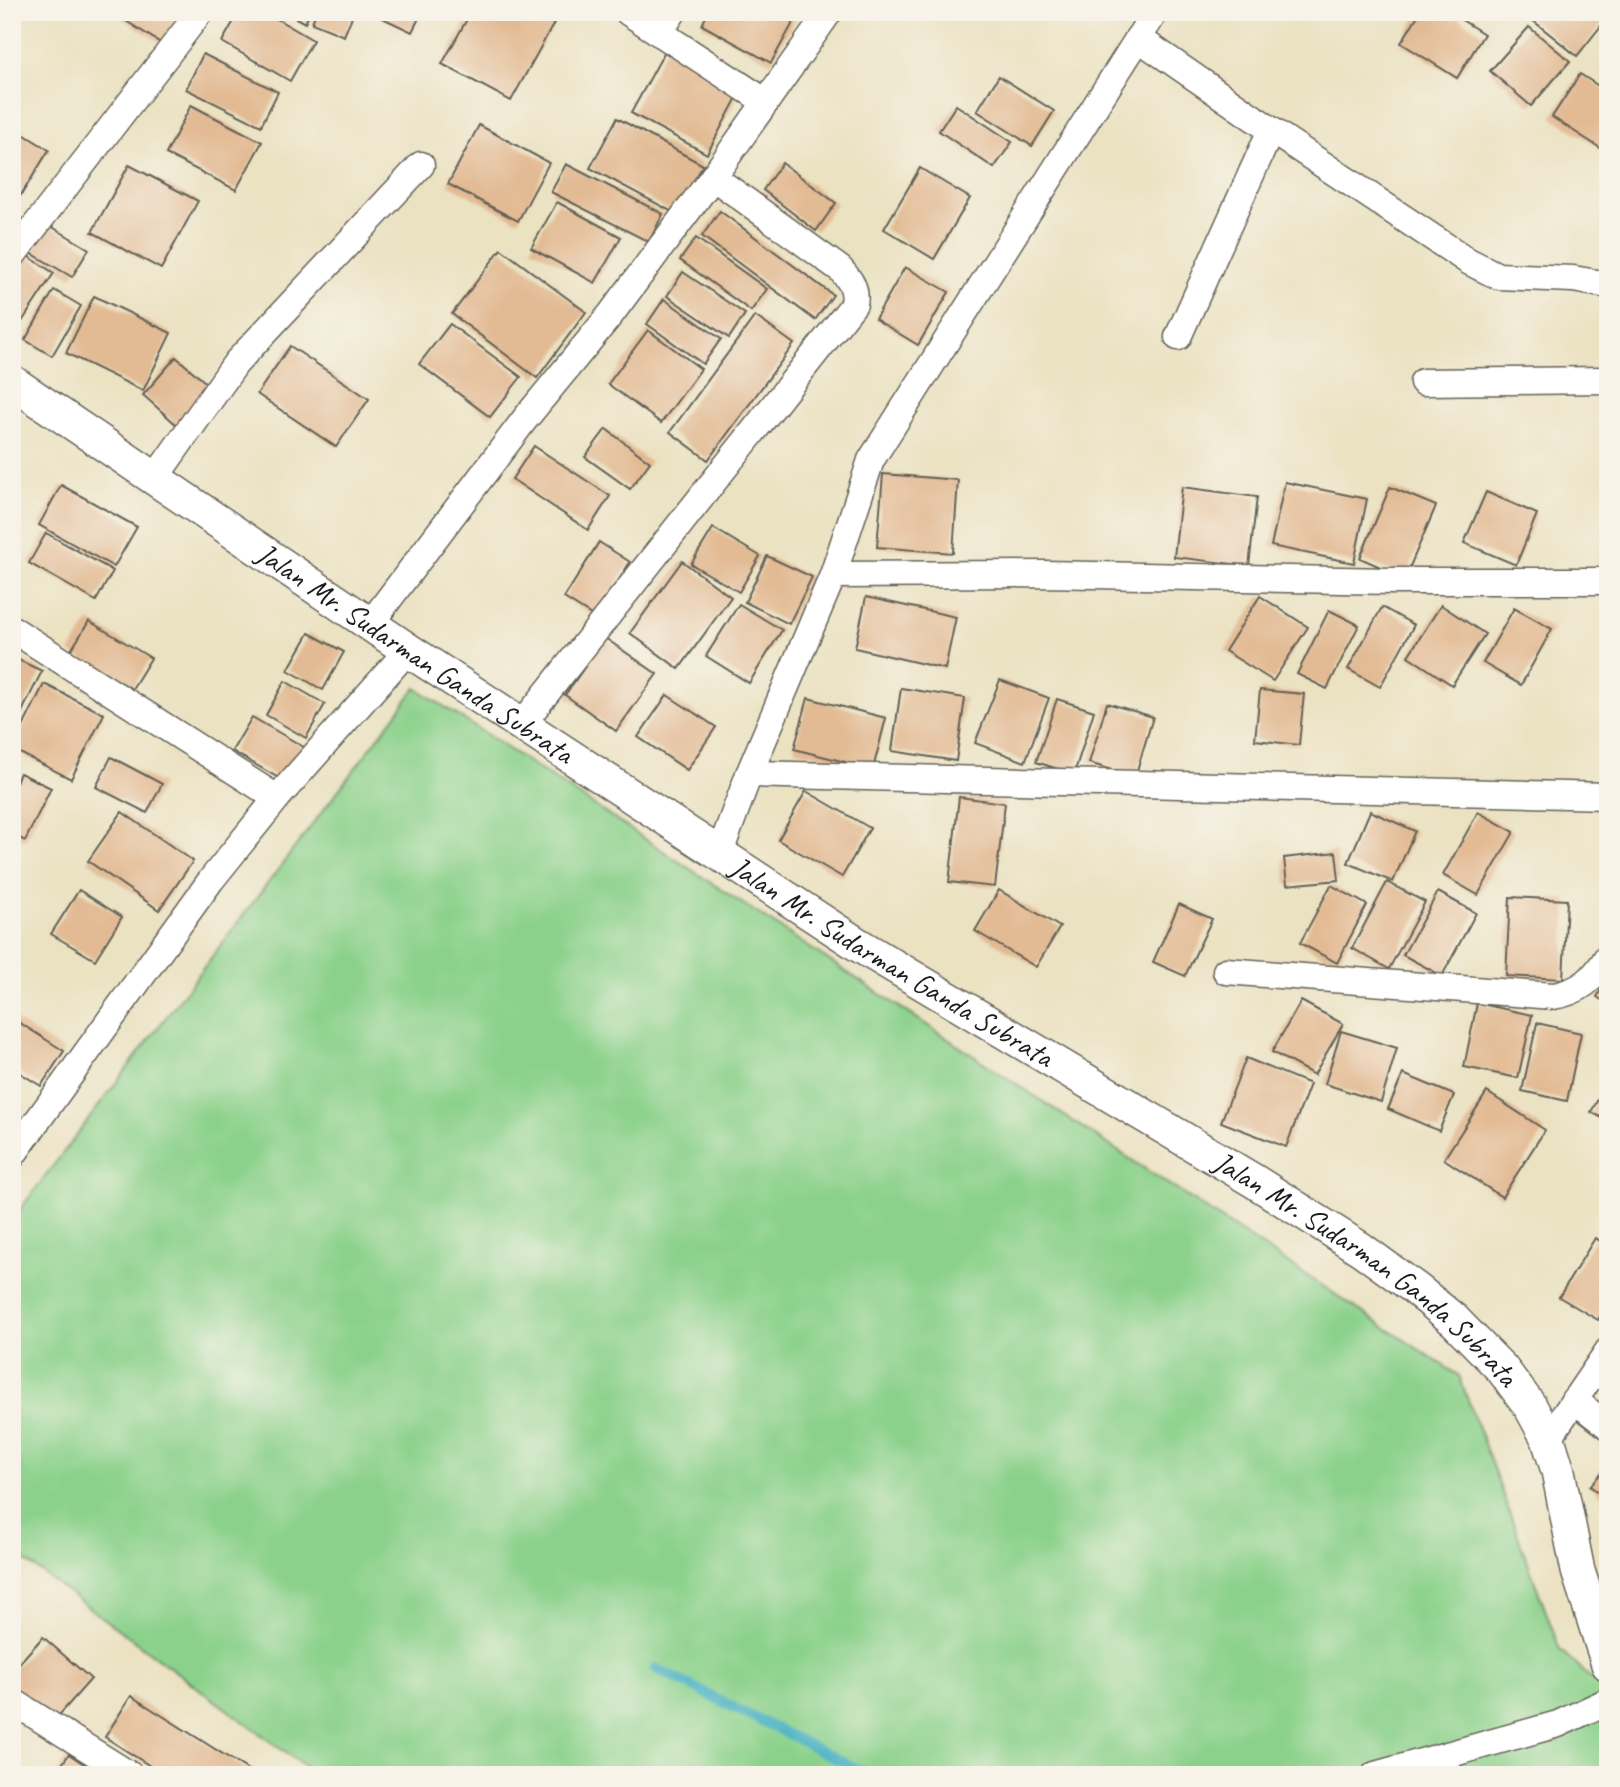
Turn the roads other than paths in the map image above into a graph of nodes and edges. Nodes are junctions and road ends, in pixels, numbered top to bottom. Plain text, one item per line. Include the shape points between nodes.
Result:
1 (200, 12) edge
2 (628, 12) edge
3 (829, 12) edge
4 (1154, 12) edge
5 (666, 23) edge
6 (1138, 38) junction
7 (766, 102) junction
8 (1271, 130) junction
9 (421, 165) dead end
10 (713, 177) junction
11 (12, 256) edge
12 (1608, 285) edge
13 (1178, 337) dead end
14 (1608, 380) edge
15 (12, 382) edge
16 (1423, 382) dead end
17 (155, 478) junction
18 (833, 575) junction
19 (1608, 581) edge
20 (370, 624) junction
21 (12, 629) edge
22 (408, 650) junction
23 (522, 724) junction
24 (749, 774) junction
25 (1608, 796) edge
26 (277, 798) junction
27 (719, 855) junction
28 (1608, 956) edge
29 (1226, 971) dead end
30 (13, 1154) edge
31 (1608, 1351) edge
32 (1574, 1400) junction
33 (1608, 1426) edge
34 (1548, 1439) junction
35 (1608, 1664) edge
36 (12, 1701) edge
37 (1608, 1701) edge
38 (130, 1775) edge
39 (1375, 1775) edge

1 - 11 street
2 - 5 street
3 - 7 street
4 - 6 street
5 - 7 street
6 - 8 street
6 - 18 street via 872,460
7 - 10 street
8 - 12 street via 1468,261 1499,276
8 - 13 street
9 - 17 street via 236,363
10 - 20 street
10 - 23 street via 839,269 853,285 854,304
14 - 16 street
15 - 17 street, Jalan Mr. Sudarman Ganda Subrata
17 - 20 street, Jalan Mr. Sudarman Ganda Subrata
18 - 19 street
18 - 24 street
20 - 22 street, Jalan Mr. Sudarman Ganda Subrata
21 - 26 street
22 - 23 street, Jalan Mr. Sudarman Ganda Subrata
22 - 26 street
23 - 27 street, Jalan Mr. Sudarman Ganda Subrata
24 - 25 street
24 - 27 street
26 - 30 street via 211,880
27 - 34 street, Jalan Mr. Sudarman Ganda Subrata via 857,944 1361,1249 1455,1321 1502,1368
28 - 29 street via 1585,986 1553,996
31 - 32 street
32 - 33 street
32 - 34 street
34 - 35 street, Jalan Mr. Sudarman Ganda Subrata via 1578,1571
36 - 38 street
37 - 39 street via 1558,1724

